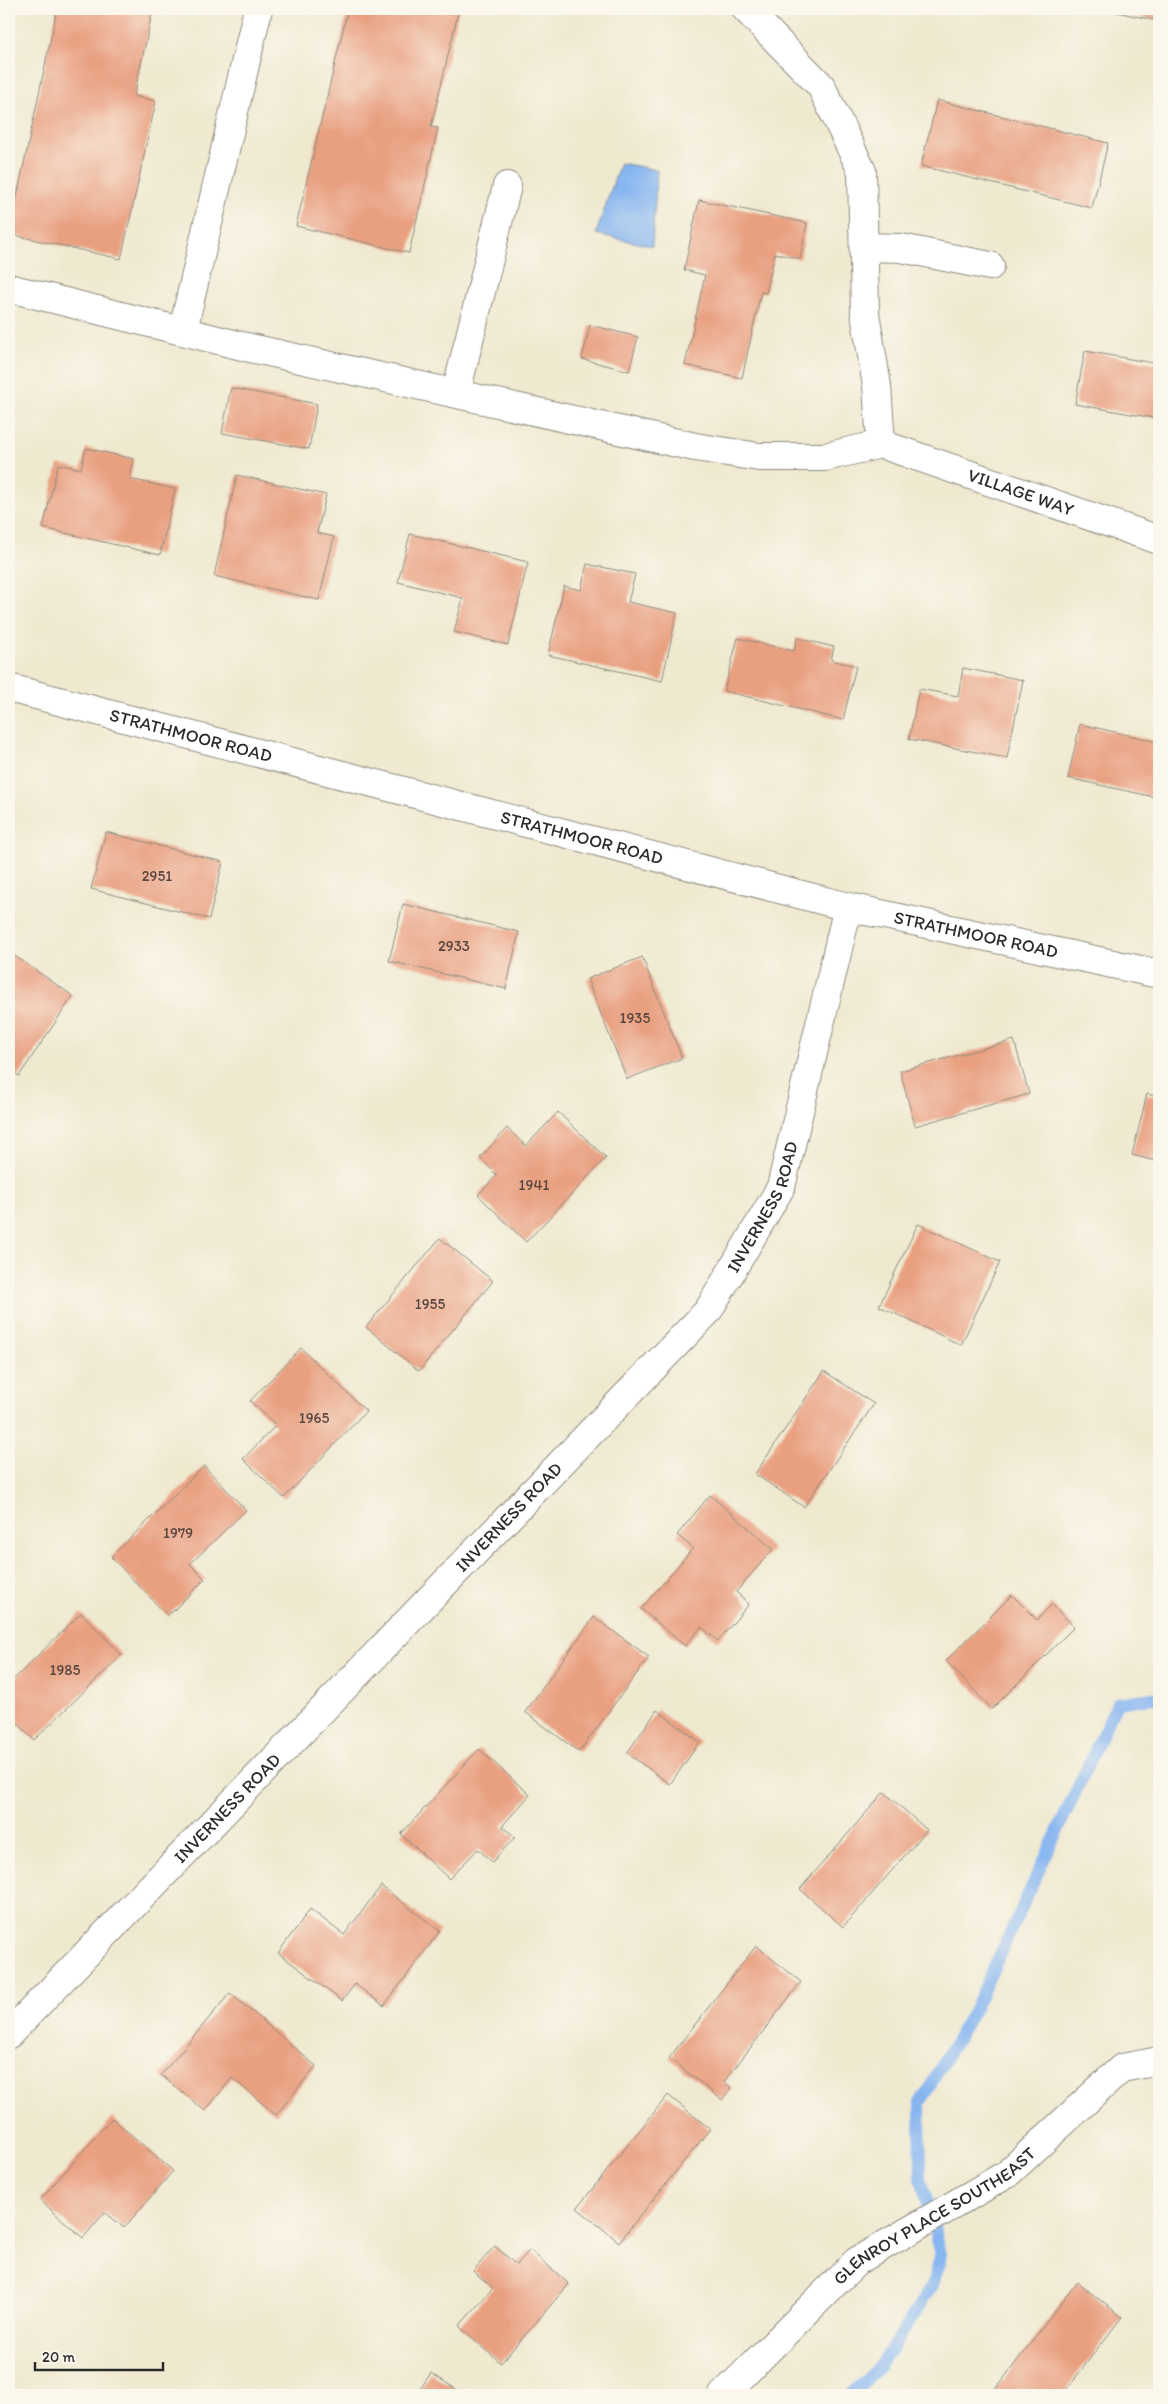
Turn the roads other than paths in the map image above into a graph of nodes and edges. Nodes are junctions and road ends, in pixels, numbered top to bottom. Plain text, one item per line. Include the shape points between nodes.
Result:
1 (258, 9) edge
2 (746, 9) edge
3 (507, 186) dead end
4 (865, 247) junction
5 (990, 266) dead end
6 (9, 288) edge
7 (183, 330) junction
8 (456, 393) junction
9 (881, 444) junction
10 (1159, 540) edge
11 (9, 688) edge
12 (848, 907) junction
13 (1159, 974) edge
14 (9, 2034) edge
15 (1159, 2061) edge
16 (723, 2395) edge

1 - 7 street
2 - 4 street via 821,86 862,171
3 - 8 street
4 - 5 street via 901,248
4 - 9 street via 865,313 877,386
6 - 7 street
7 - 8 street
8 - 9 street via 694,447 759,456 825,457
9 - 10 street, VILLAGE WAY
11 - 12 street, STRATHMOOR ROAD
12 - 13 street, STRATHMOOR ROAD
12 - 14 street, INVERNESS ROAD via 781,1187 708,1310
15 - 16 street, GLENROY PLACE SOUTHEAST via 1122,2068 1007,2174 857,2261

